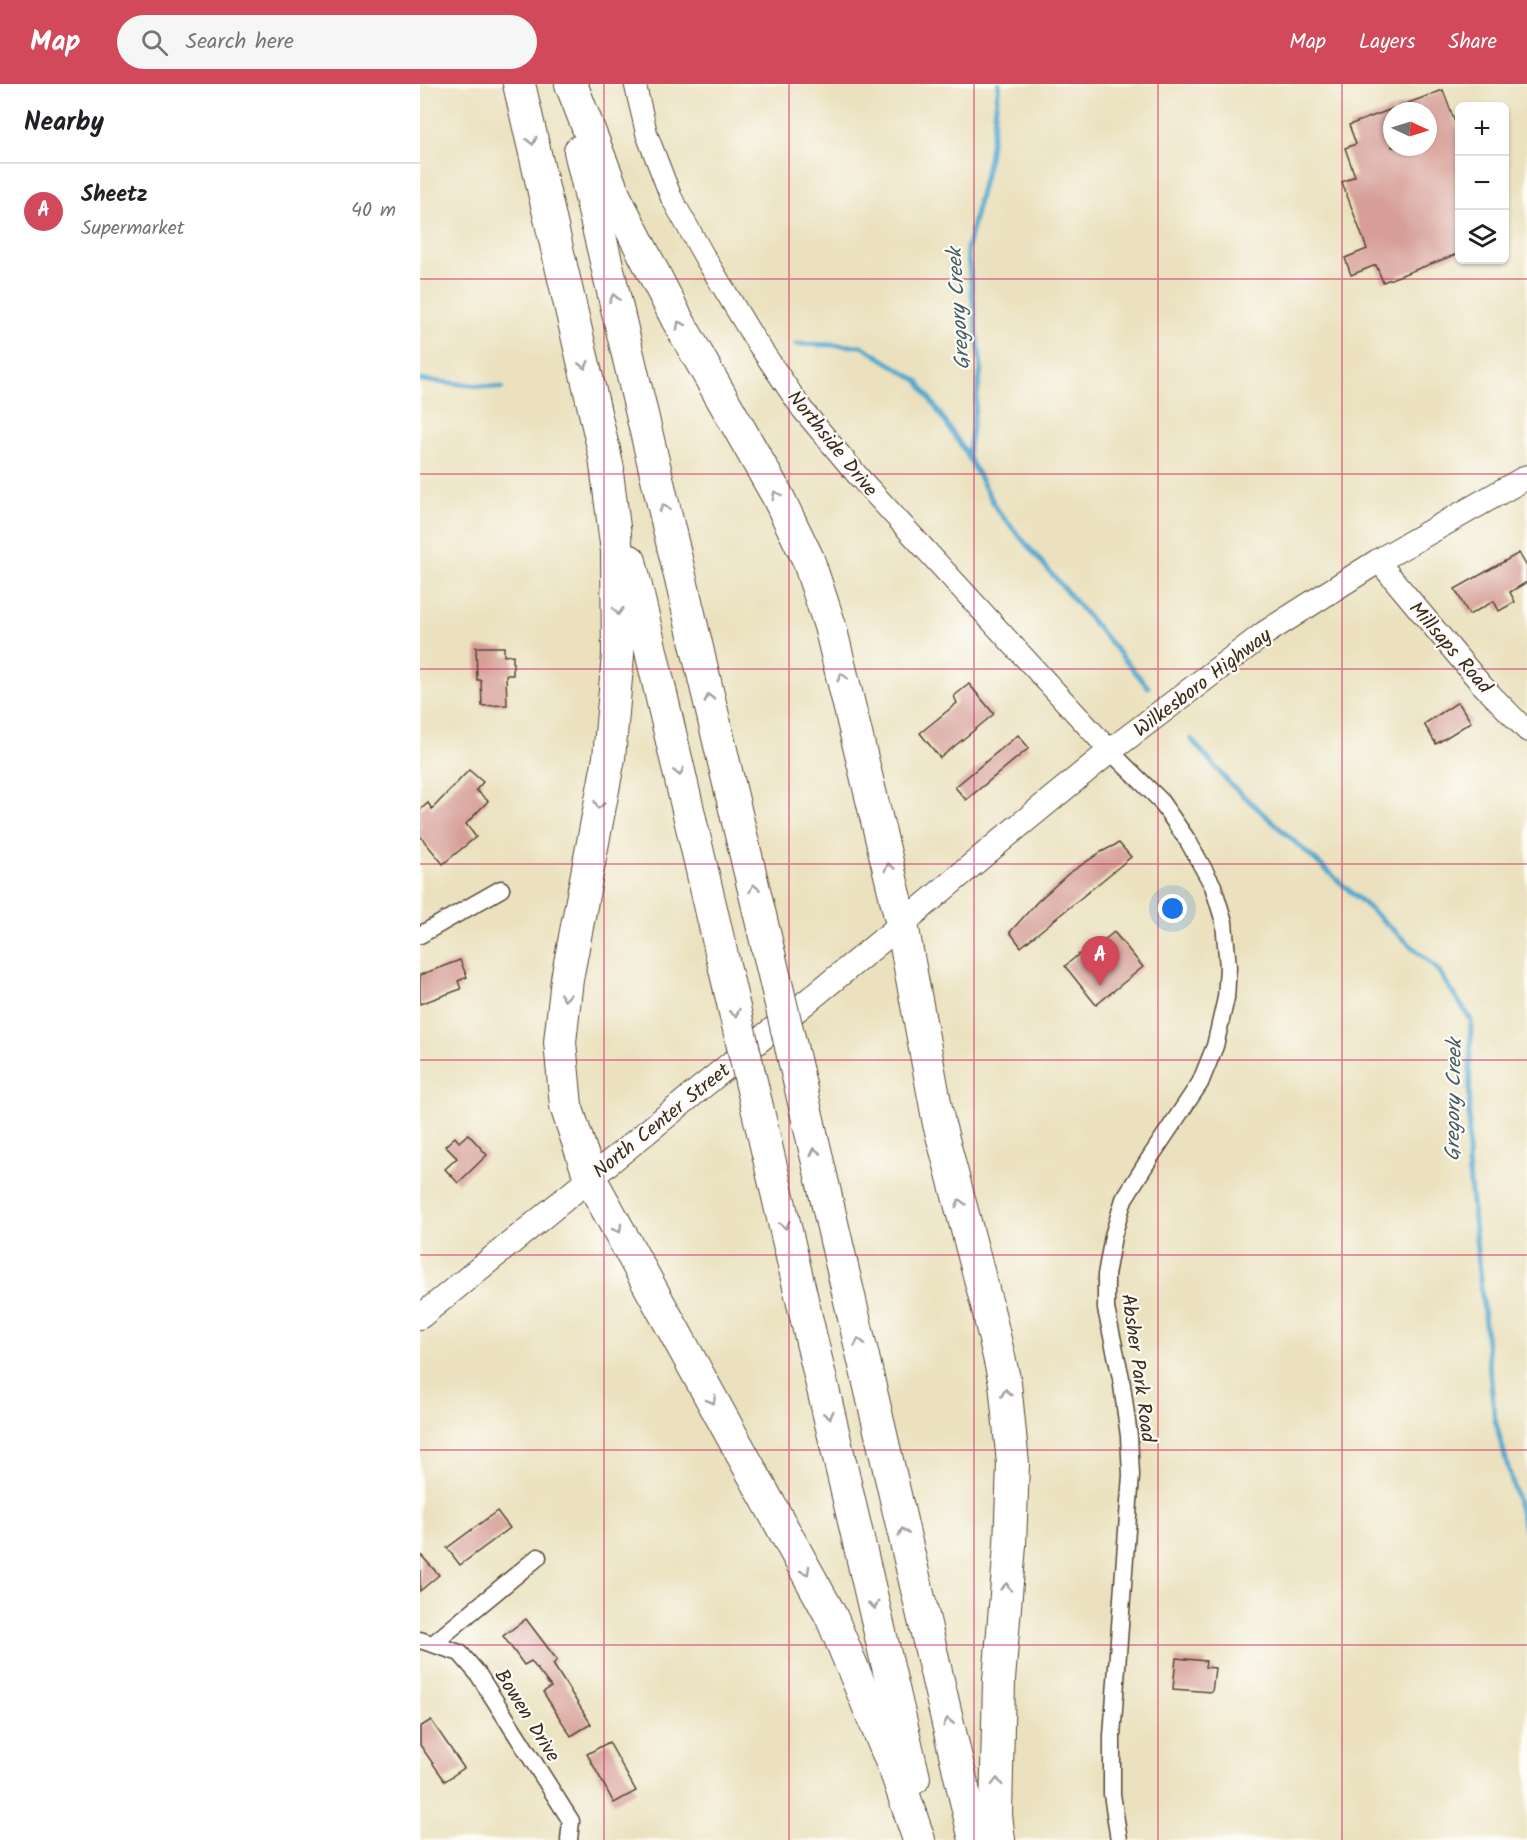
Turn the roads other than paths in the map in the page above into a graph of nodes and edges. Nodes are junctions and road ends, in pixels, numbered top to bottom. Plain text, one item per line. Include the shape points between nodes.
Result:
1 (519, 84) edge
2 (564, 84) edge
3 (571, 84) edge
4 (635, 84) edge
5 (604, 449) junction
6 (1527, 477) edge
7 (1378, 561) junction
8 (1527, 731) edge
9 (1110, 751) junction
10 (501, 889) dead end
11 (902, 924) junction
12 (420, 934) edge
13 (590, 1178) junction
14 (420, 1317) edge
15 (538, 1557) dead end
16 (427, 1641) edge
17 (569, 1840) edge
18 (919, 1840) edge
19 (929, 1840) edge
20 (975, 1840) edge
21 (999, 1840) edge
22 (1119, 1840) edge

1 -> 5 highway
20 -> 2 highway, bridge
11 -> 3 highway via 830,626 808,559 615,197
4 - 9 street, Northside Drive via 647,135 671,197 753,337 802,409 858,476
5 -> 13 highway via 617,551 618,655 609,758 567,979 560,1042 566,1106
5 -> 19 highway, bridge
6 - 7 main road, Wilkesboro Highway
7 - 8 street, Millsaps Road via 1481,684
7 - 9 main road, Wilkesboro Highway via 1264,633
9 - 11 main road, Wilkesboro Highway
9 - 22 street, Absher Park Road via 1159,799 1213,886 1224,922 1228,968 1215,1046 1200,1083 1124,1200 1106,1275 1106,1309 1121,1378 1131,1475 1112,1736 1112,1794
10 - 12 street
11 - 13 main road, North Center Street
21 -> 11 highway via 999,1680 1013,1464 1005,1383 939,1124
13 - 14 main road, North Center Street
13 -> 18 highway via 831,1616
15 - 16 street
16 - 17 street, Bowen Drive via 460,1653 478,1674 571,1821

